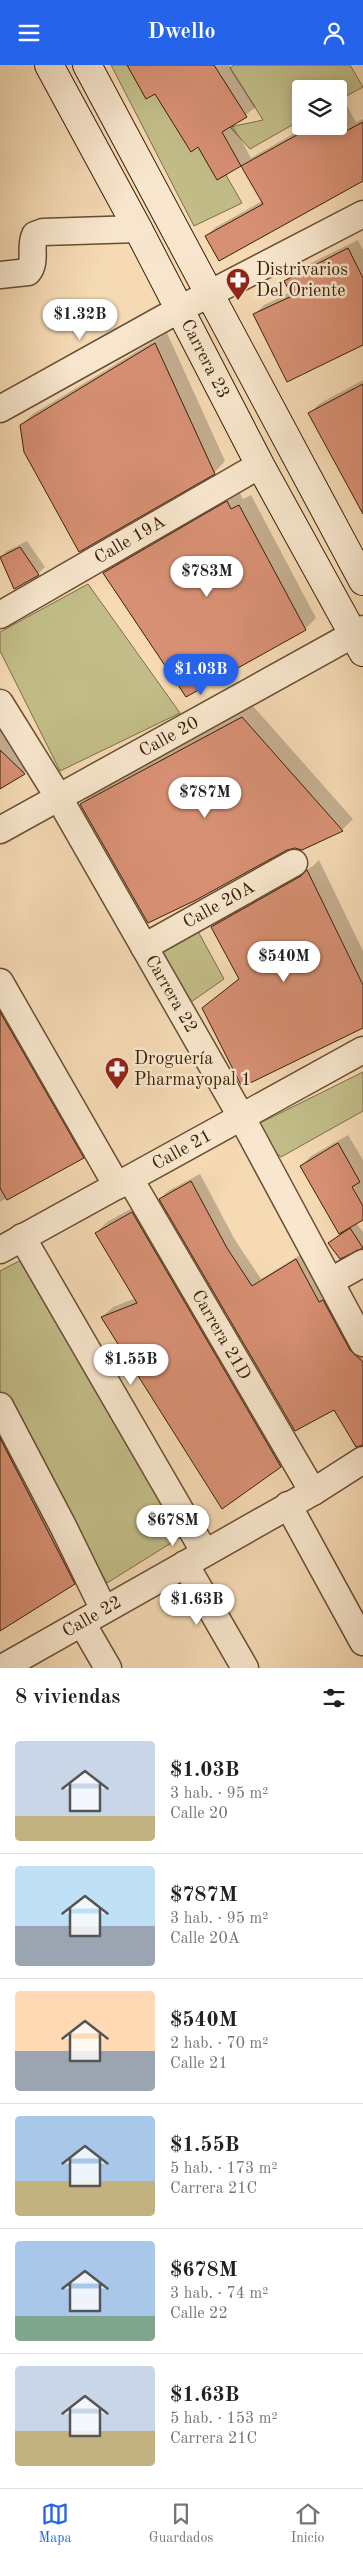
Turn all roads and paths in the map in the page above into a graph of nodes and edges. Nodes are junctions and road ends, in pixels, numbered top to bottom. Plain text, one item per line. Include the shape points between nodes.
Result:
1 (48, 65) edge
2 (87, 65) edge
3 (363, 214) edge
4 (138, 229) junction
5 (0, 275) edge
6 (210, 293) junction
7 (180, 309) junction
8 (0, 409) edge
9 (260, 465) junction
10 (363, 581) edge
11 (0, 615) edge
12 (360, 638) edge
13 (0, 703) edge
14 (59, 798) junction
15 (0, 830) edge
16 (294, 863) dead end
17 (144, 947) junction
18 (0, 982) edge
19 (363, 1050) edge
20 (242, 1118) junction
21 (123, 1182) junction
22 (6, 1244) edge
23 (363, 1263) edge
24 (331, 1281) junction
25 (363, 1343) edge
26 (0, 1406) edge
27 (363, 1460) edge
28 (313, 1492) junction
29 (288, 1505) junction
30 (195, 1559) junction
31 (93, 1616) junction
32 (363, 1642) edge
33 (2, 1665) edge
34 (108, 1668) edge
35 (245, 1668) edge

1 - 4 street, Carrera 23
2 - 6 street, Carrera 23
3 - 6 street
4 - 5 street via 43,232 32,240 33,262 28,272
4 - 7 street, Carrera 23
6 - 7 street
6 - 10 street, Carrera 23
7 - 8 street
7 - 9 street, Carrera 23
9 - 11 street, Calle 19A
9 - 12 street, Carrera 23
12 - 14 street, Calle 20
13 - 14 street, Carrera 22
14 - 15 street, Calle 20
14 - 17 street, Carrera 22
16 - 17 street, Calle 20A
17 - 20 street, Carrera 22
18 - 21 street, Carrera 21D
19 - 20 street, Calle 21
20 - 21 street, Calle 21
20 - 24 street, Carrera 22
21 - 22 street, Calle 21
21 - 28 street, Carrera 21D
22 - 30 street
23 - 24 street
24 - 25 street, Carrera 22
26 - 31 street via 63,1526
27 - 28 street, Calle 22
28 - 29 street, Calle 22
29 - 30 street, Calle 22
29 - 32 street
30 - 31 street, Calle 22
30 - 35 street
31 - 33 street, Calle 22
31 - 34 street

